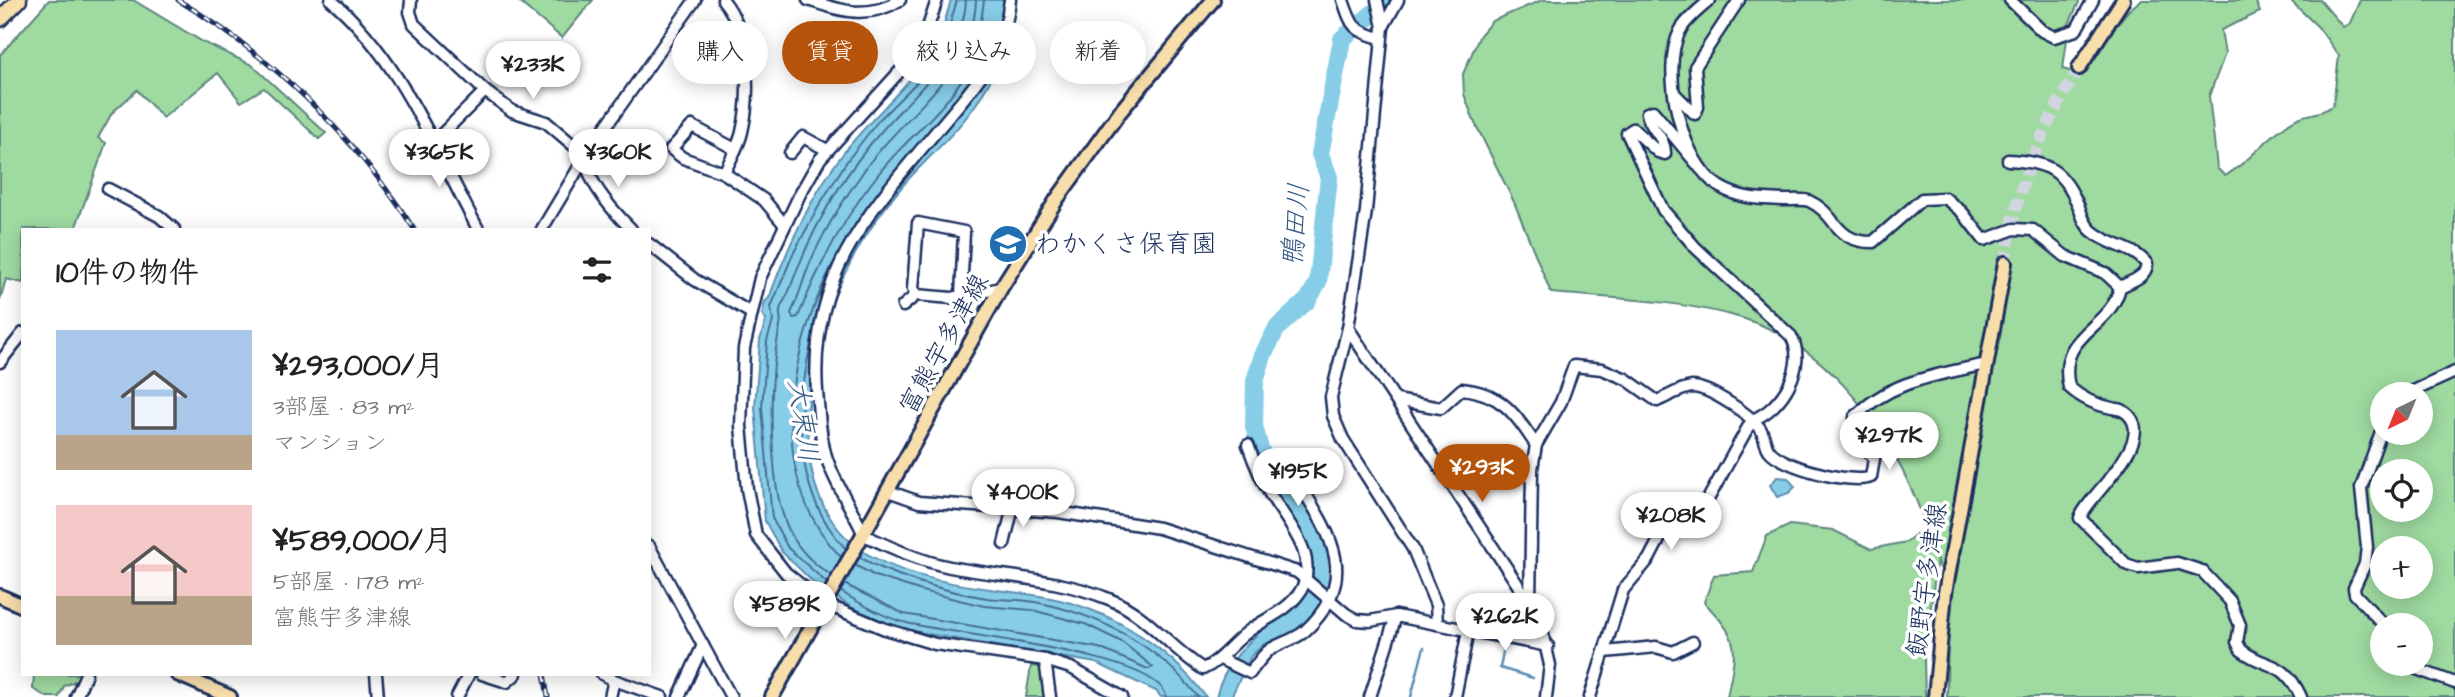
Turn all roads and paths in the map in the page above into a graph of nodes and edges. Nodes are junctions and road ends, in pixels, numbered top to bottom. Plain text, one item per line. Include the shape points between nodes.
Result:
1 (19, 0) edge
2 (331, 0) edge
3 (411, 0) edge
4 (695, 0) edge
5 (723, 0) edge
6 (808, 0) edge
7 (900, 0) edge
8 (937, 0) edge
9 (1010, 0) edge
10 (1213, 0) edge
11 (1343, 0) edge
12 (1398, 0) edge
13 (1710, 0) edge
14 (1739, 0) edge
15 (2010, 0) edge
16 (2094, 0) edge
17 (2123, 0) edge
18 (1377, 1) edge
19 (0, 19) edge
20 (1383, 27) junction
21 (1380, 38) junction
22 (2079, 68) tunnel mouth
23 (1671, 90) junction
24 (485, 92) junction
25 (432, 144) junction
26 (735, 149) junction
27 (827, 150) junction
28 (790, 153) dead end
29 (586, 156) junction
30 (2008, 160) dead end
31 (1701, 169) junction
32 (724, 173) junction
33 (107, 189) dead end
34 (785, 224) junction
35 (173, 228) edge
36 (477, 228) edge
37 (543, 228) edge
38 (630, 228) edge
39 (651, 246) edge
40 (2005, 262) tunnel mouth
41 (2120, 287) junction
42 (1001, 288) junction
43 (916, 295) junction
44 (961, 296) junction
45 (903, 306) dead end
46 (751, 313) junction
47 (1348, 328) junction
48 (21, 336) edge
49 (0, 362) edge
50 (1986, 364) junction
51 (2455, 372) edge
52 (2433, 382) edge
53 (1396, 400) junction
54 (1752, 420) junction
55 (1248, 445) dead end
56 (1536, 445) junction
57 (2376, 445) edge
58 (1284, 459) dead end
59 (888, 491) junction
60 (1013, 507) junction
61 (864, 537) junction
62 (1004, 544) dead end
63 (651, 550) edge
64 (1304, 580) junction
65 (0, 596) edge
66 (827, 601) junction
67 (1330, 601) junction
68 (1530, 604) junction
69 (21, 605) edge
70 (2373, 613) edge
71 (1396, 616) junction
72 (1437, 624) junction
73 (1468, 631) junction
74 (1693, 642) dead end
75 (703, 645) junction
76 (1548, 646) junction
77 (1605, 652) junction
78 (1220, 659) junction
79 (1045, 660) junction
80 (2433, 675) edge
81 (85, 676) edge
82 (182, 676) edge
83 (376, 676) edge
84 (467, 676) edge
85 (488, 676) edge
86 (514, 676) edge
87 (606, 676) edge
88 (614, 680) junction
89 (2455, 683) edge
90 (1548, 696) edge
91 (76, 697) edge
92 (230, 697) edge
93 (378, 697) edge
94 (457, 697) edge
95 (610, 697) edge
96 (662, 697) edge
97 (679, 697) edge
98 (731, 697) edge
99 (772, 697) edge
100 (1050, 697) edge
101 (1122, 697) edge
102 (1370, 697) edge
103 (1455, 697) edge
104 (1590, 697) edge
105 (1935, 697) edge
106 (2301, 697) edge

1 - 19 highway
2 - 25 street via 386,59
3 - 24 street via 414,24
4 - 29 street
5 - 26 street via 732,10 746,54 743,122
6 - 7 street via 865,13 886,9
8 - 27 street via 920,48
9 - 61 street via 994,60 892,184 856,236 821,309 815,346 826,456
10 - 42 main road, 富熊宇多津線 via 1089,152
11 - 21 street via 1358,32
12 - 20 street
13 - 23 street via 1681,29 1673,53
14 - 23 street via 1695,67 1695,114
15 - 16 street via 2054,37 2076,30
17 - 22 main road
18 - 20 street
20 - 21 street
21 - 47 street via 1366,211
23 - 31 street
24 - 25 street
24 - 29 street via 512,111 547,122
25 - 36 street
26 - 32 street
26 - 32 street via 692,126 671,149
27 - 28 street via 803,137
27 - 34 street
29 - 37 street
29 - 38 street via 585,165
30 - 41 street via 2030,161 2058,172 2088,228 2102,240 2140,254 2147,269
31 - 41 street via 1718,186 1744,198 1807,200 1855,242 1873,242 1922,199 1945,198 1984,240 2014,229 2033,230 2065,256 2105,273
31 - 54 street via 1653,111 1647,113 1648,121 1664,142 1665,154 1633,129 1627,133 1663,210 1797,346 1784,396
32 - 34 street via 764,200
33 - 35 street
34 - 46 street via 760,278
39 - 46 street via 695,280
40 - 50 main road, 飯野宇多津線
41 - 106 street via 2116,300 2077,341 2067,360 2068,387 2080,397 2121,409 2134,430 2133,442 2114,477 2082,510 2080,518 2126,564 2138,568 2177,564 2202,571 2230,601 2240,625 2237,642 2241,650 2281,668
42 - 44 street
42 - 59 main road, 富熊宇多津線
43 - 44 street
43 - 44 street via 918,223 964,232
43 - 45 street
46 - 66 street via 744,348 741,426 756,535 786,573
47 - 53 street
47 - 72 street via 1331,397 1333,416 1413,550 1436,606
48 - 49 street
50 - 54 street via 1906,382 1866,405 1855,416 1860,449 1874,459 1871,477 1864,480 1825,474 1777,457
50 - 105 main road, 飯野宇多津線 via 1945,593
51 - 52 street
53 - 56 street via 1441,408 1462,389 1495,396
53 - 68 street
54 - 56 street via 1707,391 1692,387 1657,401 1626,379 1602,369 1574,366 1561,402
54 - 77 street via 1707,501 1676,507 1649,559 1623,590
55 - 64 street via 1258,473 1302,544
56 - 68 street via 1530,497
57 - 70 street via 2361,488 2367,547 2354,587
58 - 67 street via 1331,535 1337,573
59 - 60 street via 919,502
59 - 61 main road, 富熊宇多津線
60 - 62 street
60 - 64 street via 1159,528 1262,559 1297,572
61 - 66 main road, 富熊宇多津線
61 - 78 street via 948,566 1053,581 1110,599 1150,622 1203,670
63 - 75 street
64 - 67 street
64 - 78 street via 1300,593 1281,612 1251,629
65 - 69 main road
66 - 79 street via 885,629 936,644
66 - 99 main road, 富熊宇多津線
67 - 71 street via 1357,620
67 - 78 street via 1306,630 1269,650 1250,673
68 - 76 street
71 - 72 street
71 - 102 street
72 - 73 street
73 - 76 street
73 - 103 street
74 - 77 street via 1673,652 1656,647
75 - 97 street
75 - 98 street
76 - 90 street
77 - 104 street
79 - 100 street
79 - 101 street via 1071,668
80 - 89 street
81 - 91 street
82 - 92 main road
83 - 93 street
84 - 94 street
85 - 86 street via 507,682
87 - 88 street
88 - 95 street
88 - 96 street

